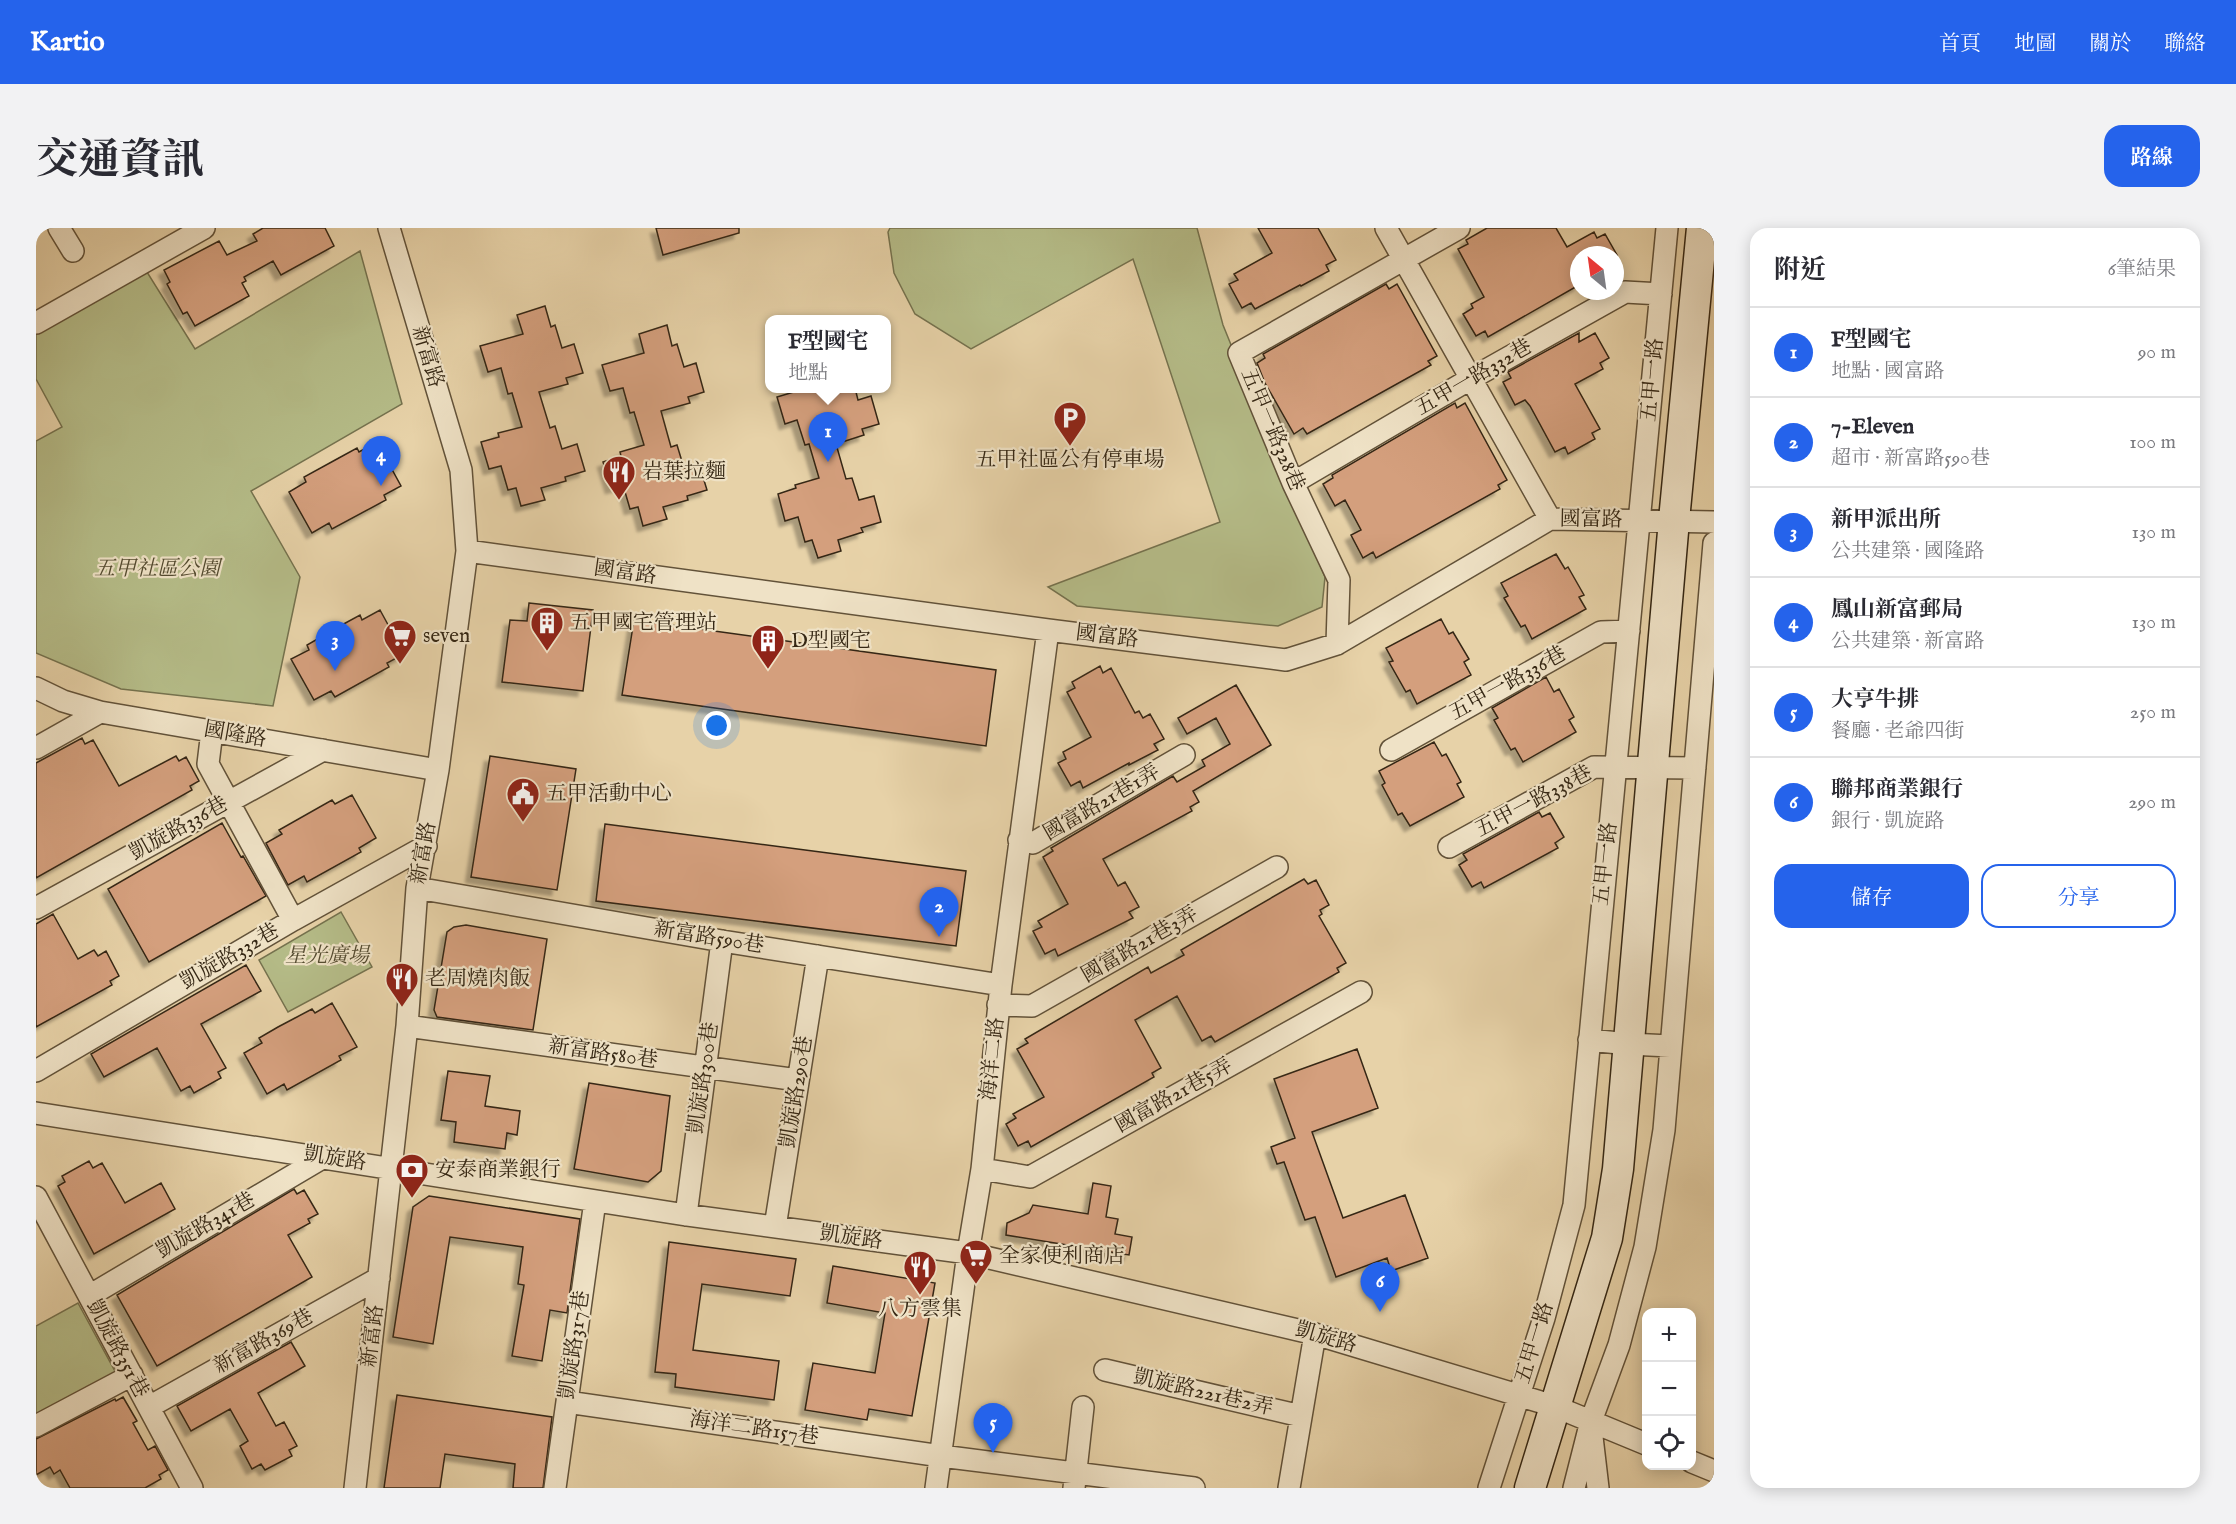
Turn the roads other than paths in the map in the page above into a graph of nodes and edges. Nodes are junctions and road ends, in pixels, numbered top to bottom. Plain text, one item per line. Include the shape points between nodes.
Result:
1 (60, 228) edge
2 (204, 228) edge
3 (389, 228) edge
4 (1386, 228) edge
5 (1459, 228) edge
6 (1667, 228) edge
7 (1702, 228) edge
8 (73, 252) dead end
9 (1404, 260) junction
10 (1661, 294) junction
11 (36, 323) edge
12 (1472, 378) junction
13 (1293, 483) junction
14 (1550, 519) junction
15 (1640, 520) junction
16 (1674, 520) junction
17 (1714, 522) edge
18 (1714, 543) edge
19 (467, 551) junction
20 (1048, 630) junction
21 (1629, 631) junction
22 (1337, 644) junction
23 (36, 688) edge
24 (100, 712) junction
25 (212, 731) junction
26 (36, 748) edge
27 (323, 750) junction
28 (1391, 750) dead end
29 (1184, 756) dead end
30 (1616, 767) junction
31 (1654, 768) junction
32 (1695, 768) junction
33 (438, 770) junction
34 (228, 802) junction
35 (1019, 840) junction
36 (426, 846) junction
37 (1449, 847) dead end
38 (1277, 867) dead end
39 (417, 888) junction
40 (36, 908) edge
41 (293, 920) junction
42 (722, 941) junction
43 (818, 956) junction
44 (1361, 992) dead end
45 (1000, 995) junction
46 (408, 1026) junction
47 (1589, 1040) junction
48 (1629, 1044) junction
49 (1671, 1046) junction
50 (705, 1069) junction
51 (36, 1071) edge
52 (798, 1080) junction
53 (36, 1113) edge
54 (324, 1157) junction
55 (392, 1168) junction
56 (982, 1169) junction
57 (596, 1202) junction
58 (38, 1207) edge
59 (686, 1215) junction
60 (775, 1227) junction
61 (968, 1253) junction
62 (379, 1278) junction
63 (89, 1296) junction
64 (1315, 1334) junction
65 (1105, 1370) dead end
66 (132, 1375) junction
67 (1518, 1396) junction
68 (567, 1402) junction
69 (1554, 1406) junction
70 (149, 1407) junction
71 (1083, 1407) dead end
72 (1301, 1416) junction
73 (1591, 1421) junction
74 (36, 1426) edge
75 (1642, 1442) edge
76 (941, 1456) junction
77 (1696, 1464) edge
78 (1714, 1471) edge
79 (1074, 1480) edge
80 (1185, 1487) edge
81 (192, 1488) edge
82 (355, 1488) edge
83 (555, 1488) edge
84 (936, 1488) edge
85 (1288, 1488) edge
86 (1490, 1488) edge
87 (1530, 1488) edge
88 (1574, 1488) edge
89 (1598, 1488) edge

1 - 8 street
2 - 11 street
3 - 19 street, 新富路 via 461,470
4 - 9 street
5 - 9 street, 五甲一路328巷
6 - 10 street, 五甲一路
7 - 16 main road, 五甲一路
9 - 12 street
9 - 13 street, 五甲一路328巷 via 1239,353
10 - 12 street, 五甲一路332巷 via 1625,292
10 - 15 street, 五甲一路
12 - 13 street, 五甲一路332巷
12 - 14 street
13 - 22 street, 五甲一路328巷 via 1339,580
14 - 15 street, 國富路
14 - 22 street, 國富路
15 - 16 street, 國富路
15 - 21 street, 五甲一路
16 - 17 street, 國富路
16 - 31 main road, 五甲一路
18 - 32 street
19 - 20 street, 國富路
19 - 33 street, 新富路
20 - 22 street, 國富路 via 1286,660
20 - 35 street, 海洋二路
21 - 28 street, 五甲一路336巷 via 1601,632
21 - 30 street, 五甲一路
23 - 24 street, 國隆路
24 - 25 street, 國隆路
24 - 26 street
25 - 27 street, 國隆路
25 - 34 street via 208,764
27 - 33 street, 國隆路
27 - 34 street, 凱旋路336巷
29 - 35 street, 國富路21巷1弄 via 1033,843
30 - 31 street, 五甲一路338巷
30 - 37 street, 五甲一路338巷 via 1594,767
30 - 47 street, 五甲一路
31 - 32 street, 五甲一路338巷
31 - 48 main road, 五甲一路
32 - 49 street
33 - 36 street, 新富路
34 - 40 street, 凱旋路336巷
34 - 41 street
35 - 45 street, 海洋二路
36 - 39 street, 新富路
36 - 41 street, 凱旋路332巷
38 - 45 street, 國富路21巷3弄 via 1032,1006
39 - 42 street, 新富路590巷
39 - 46 street, 新富路
41 - 51 street, 凱旋路332巷
42 - 43 street, 新富路590巷
42 - 50 street, 凱旋路300巷
43 - 45 street, 新富路590巷
43 - 52 street, 凱旋路290巷
44 - 56 street, 國富路21巷5弄 via 1030,1177
45 - 56 street, 海洋二路
46 - 50 street, 新富路580巷
46 - 55 street, 新富路
47 - 48 street
47 - 67 street, 五甲一路 via 1574,1204 1544,1318
48 - 49 street
48 - 69 main road, 五甲一路 via 1618,1169 1607,1238
49 - 73 street via 1664,1130 1645,1247 1618,1345
50 - 52 street, 新富路580巷
50 - 59 street, 凱旋路300巷
52 - 60 street, 凱旋路290巷
53 - 54 street, 凱旋路
54 - 55 street, 凱旋路
54 - 63 street, 凱旋路341巷
55 - 57 street, 凱旋路
55 - 62 street, 新富路
56 - 61 street, 海洋二路
57 - 59 street, 凱旋路
57 - 68 street, 凱旋路317巷
58 - 63 street, 凱旋路351巷
59 - 60 street, 凱旋路
60 - 61 street, 凱旋路
61 - 64 street, 凱旋路
61 - 76 street, 海洋二路
62 - 70 street, 新富路369巷
62 - 82 street, 新富路
63 - 66 street, 凱旋路351巷
64 - 67 street, 凱旋路
64 - 72 street
65 - 72 street, 凱旋路221巷2弄
66 - 70 street, 凱旋路351巷
66 - 74 street
67 - 69 street, 凱旋路
67 - 86 street, 五甲一路
68 - 76 street, 海洋二路157巷
68 - 83 street, 凱旋路317巷
69 - 73 street, 凱旋路
69 - 87 main road, 五甲一路
70 - 81 street, 凱旋路351巷
71 - 79 street
72 - 85 street
73 - 75 street, 凱旋路
73 - 88 street
73 - 89 street
76 - 79 street, 海洋二路157巷
76 - 84 street, 海洋二路
77 - 78 street
79 - 80 street, 海洋二路157巷

